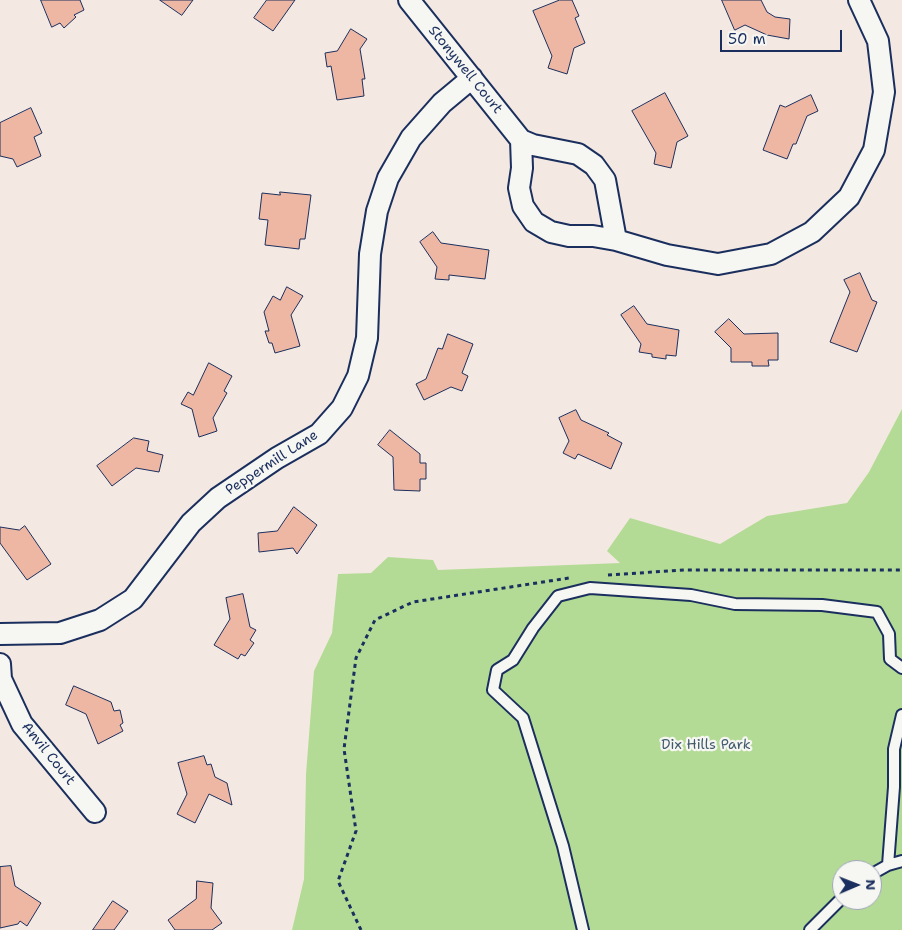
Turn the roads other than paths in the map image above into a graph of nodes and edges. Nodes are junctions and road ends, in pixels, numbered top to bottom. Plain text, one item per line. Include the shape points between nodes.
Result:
1 (408, 0) edge
2 (859, 0) edge
3 (472, 78) junction
4 (521, 140) junction
5 (616, 240) junction
6 (0, 634) edge
7 (0, 664) edge
8 (902, 668) edge
9 (902, 716) edge
10 (95, 812) dead end
11 (902, 861) edge
12 (888, 865) junction
13 (882, 868) edge
14 (832, 908) edge
15 (583, 930) edge
16 (810, 930) edge

1 - 3 street, Stonywell Court
2 - 5 street via 878,41 884,92 874,150 849,197 812,232 771,254 718,264 667,255
3 - 4 street, Stonywell Court
3 - 6 street, Peppermill Lane via 442,102 411,138 388,178 377,211 370,254 367,338 358,376 342,408 319,434 218,498 191,523 133,599 100,620 60,633
4 - 5 street via 578,154 594,165 605,180
4 - 5 street via 519,188 523,206 534,222 550,232
7 - 10 street, Anvil Court via 1,679 22,724
8 - 15 lane via 890,658 889,634 877,612 822,605 735,604 692,595 590,588 558,596 513,660 497,670 494,690 523,718 563,846
9 - 12 lane via 894,749
11 - 12 lane
12 - 13 lane
14 - 16 lane

